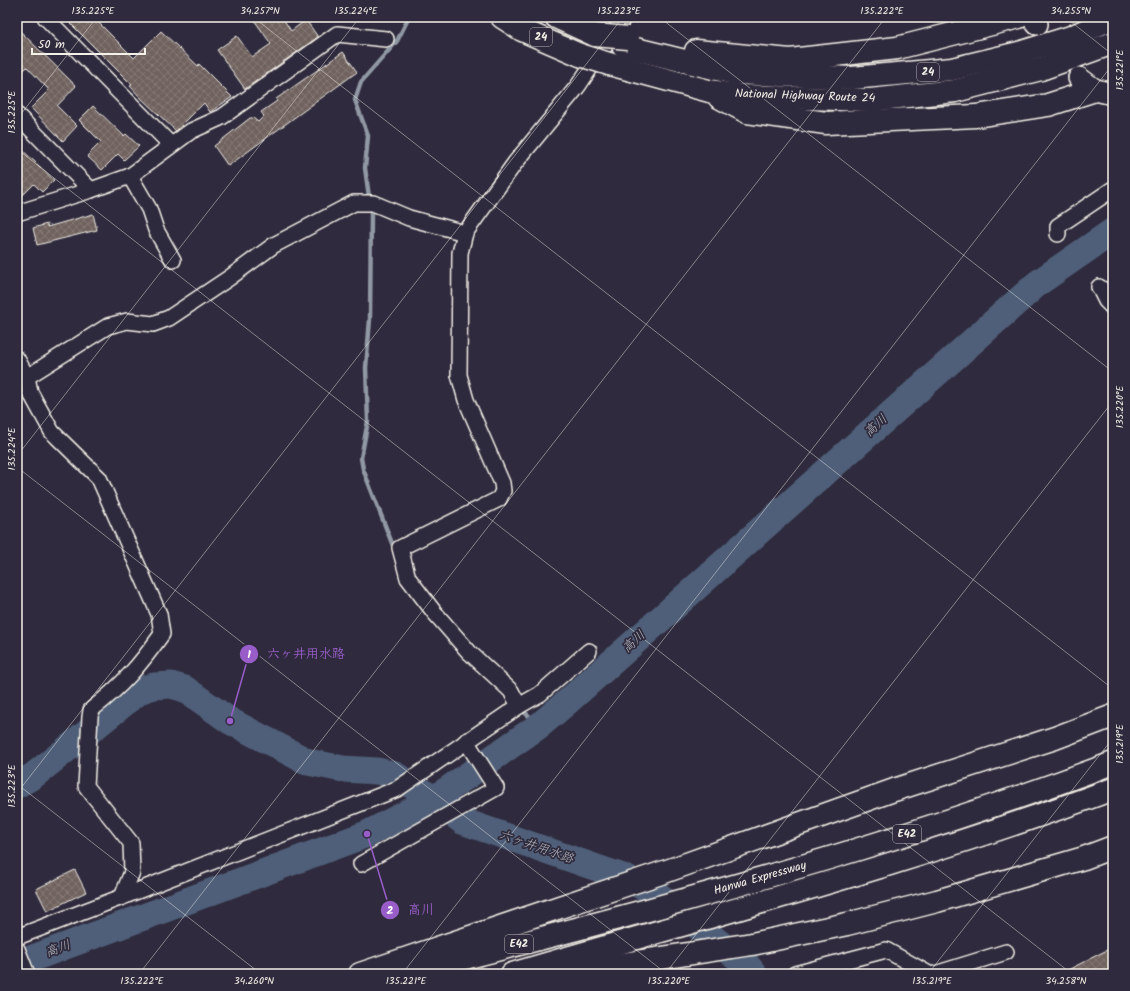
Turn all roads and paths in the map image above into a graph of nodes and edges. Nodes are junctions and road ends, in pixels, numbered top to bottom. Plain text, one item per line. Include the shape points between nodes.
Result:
1 (46, 17) edge
2 (502, 17) edge
3 (556, 17) edge
4 (624, 17) edge
5 (1113, 18) edge
6 (1030, 19) edge
7 (386, 39) dead end
8 (1113, 43) edge
9 (731, 64) junction
10 (1096, 88) edge
11 (745, 104) junction
12 (17, 115) edge
13 (171, 145) junction
14 (130, 176) junction
15 (1113, 189) edge
16 (91, 190) junction
17 (17, 213) edge
18 (465, 232) junction
19 (1058, 234) dead end
20 (173, 260) dead end
21 (1113, 298) edge
22 (1113, 308) edge
23 (17, 359) edge
24 (27, 377) junction
25 (589, 651) dead end
26 (519, 706) junction
27 (1113, 716) edge
28 (469, 745) junction
29 (1113, 763) edge
30 (1113, 789) edge
31 (1113, 847) edge
32 (361, 864) dead end
33 (122, 897) junction
34 (17, 937) edge
35 (17, 949) edge
36 (1006, 952) dead end
37 (27, 974) edge
38 (360, 974) edge
39 (401, 974) edge
40 (512, 974) edge
41 (558, 974) edge
42 (795, 974) edge
43 (929, 974) edge
44 (935, 974) edge

1 - 13 street
2 - 11 highway, 24, bridge via 522,30 580,55 709,91
3 - 9 highway, National Highway Route 24 / 24, bridge via 595,35
4 - 18 street via 578,86 515,163
5 - 9 highway, National Highway Route 24 / 24 via 1071,37 952,70 852,78
6 - 9 highway, 24 via 897,48
7 - 13 street via 337,34 222,117 191,131
8 - 11 highway, National Highway Route 24 / 24 via 1041,69 954,91 870,100
10 - 11 highway, 24 via 1048,105 976,116 826,123
12 - 16 street
13 - 14 street
14 - 16 street
14 - 20 street
15 - 19 street via 1058,226
16 - 17 street
18 - 24 street via 409,218 371,203 354,203 274,245 169,318 153,324 126,321 108,326
18 - 26 street via 460,253 459,375 466,400 502,483 503,491 500,499 400,548 408,578 469,652 511,691
21 - 22 street via 1099,287
23 - 24 street
24 - 33 street via 30,392 52,432 99,478 160,620 162,634 136,669 113,693 91,710 90,717 86,786 131,844 132,872
25 - 26 street via 540,694
26 - 28 street
27 - 38 highway via 667,871
28 - 32 street via 496,788
28 - 33 street via 397,789
29 - 39 highway, Hanwa Expressway / E42 via 932,826 808,864 636,913
30 - 40 highway, Hanwa Expressway / E42 via 957,843 723,915
31 - 41 highway via 1084,858 937,901 847,924 752,944
33 - 34 street
35 - 37 street
36 - 44 street
42 - 43 street via 886,950

